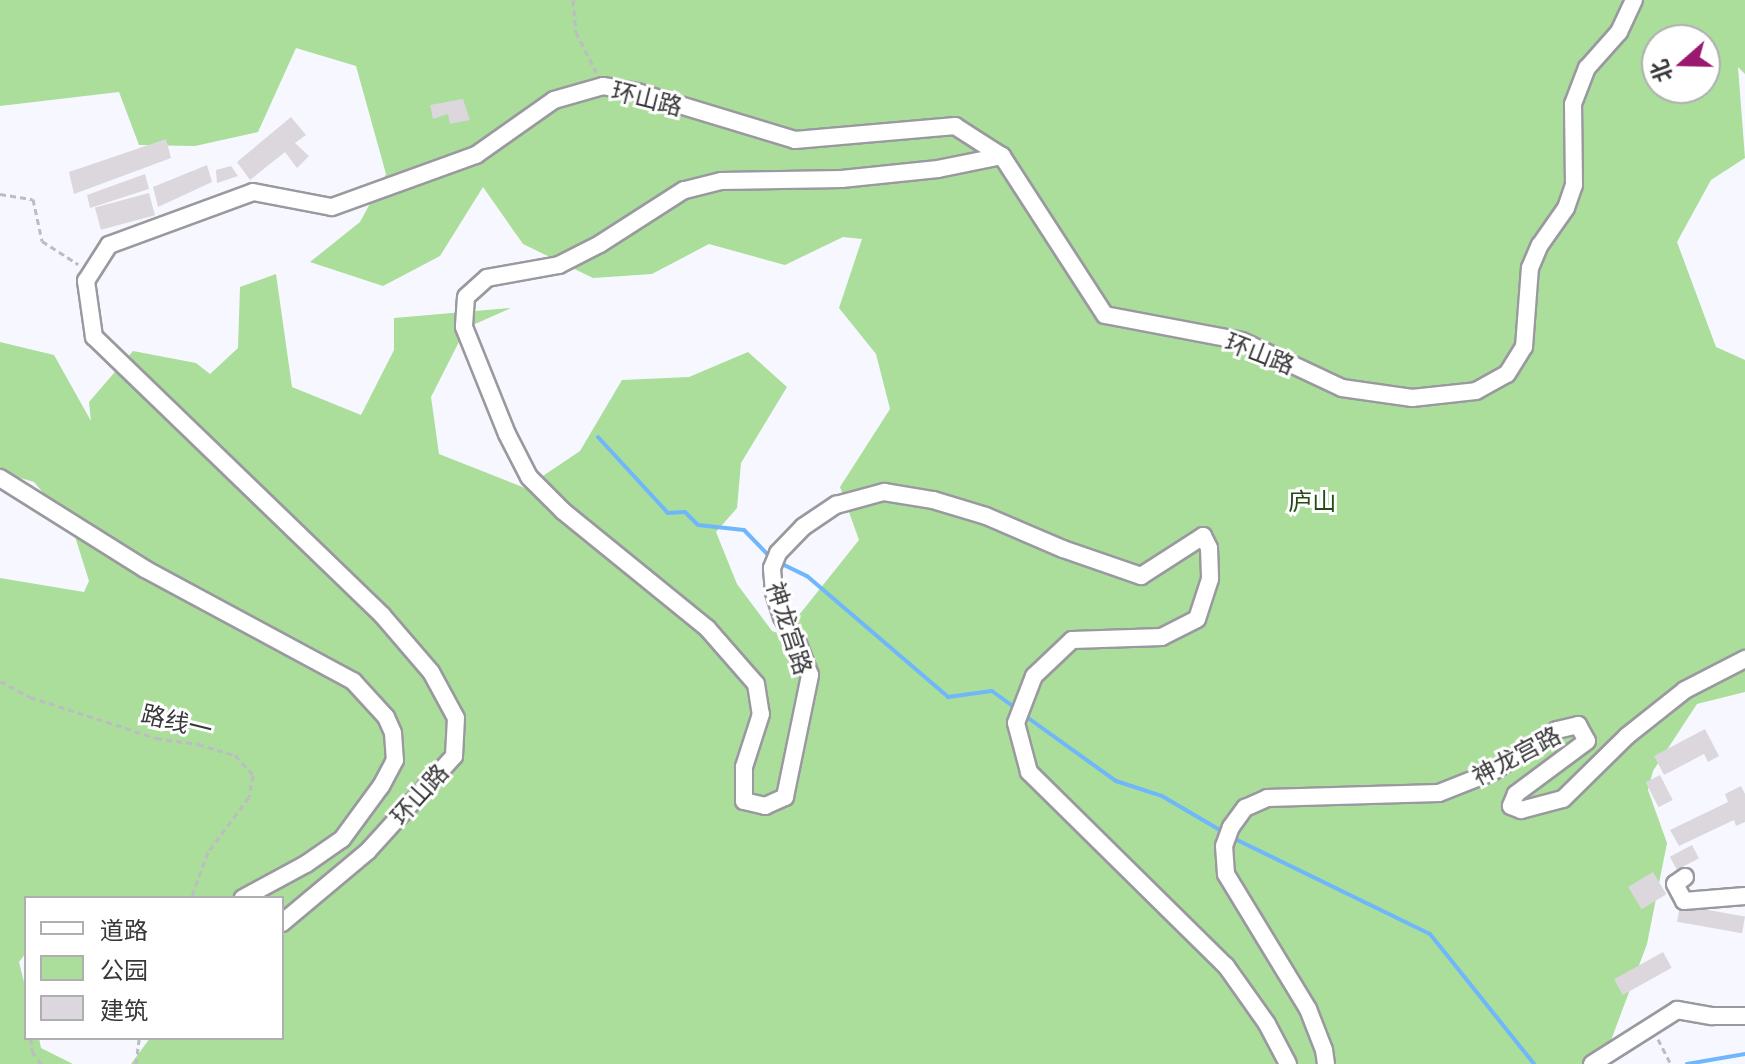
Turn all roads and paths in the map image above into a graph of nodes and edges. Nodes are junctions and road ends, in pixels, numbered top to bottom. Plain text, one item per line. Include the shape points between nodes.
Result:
1 (573, 0) edge
2 (1634, 0) edge
3 (603, 86) junction
4 (1002, 156) junction
5 (0, 194) edge
6 (91, 273) junction
7 (0, 478) edge
8 (1745, 659) edge
9 (0, 681) edge
10 (1685, 877) dead end
11 (192, 896) edge
12 (247, 896) edge
13 (1745, 896) edge
14 (284, 921) edge
15 (1745, 1016) edge
16 (1651, 1025) junction
17 (31, 1040) edge
18 (139, 1040) edge
19 (41, 1064) edge
20 (136, 1064) edge
21 (1288, 1064) edge
22 (1326, 1064) edge
23 (1592, 1064) edge
24 (1671, 1064) edge

1 - 3 path via 576,32
2 - 4 street, 环山路 via 1619,32 1587,68 1573,104 1574,185 1530,268 1524,347 1507,374 1476,391 1412,398 1342,388 1242,341 1105,315
3 - 4 street, 环山路 via 795,140 955,126
3 - 6 street, 环山路 via 554,100 476,155 332,207 253,192 109,245
4 - 21 street, 神龙宫路 via 938,169 842,179 721,181 684,190 559,265 487,278 466,297 464,327 529,477 707,628 756,684 761,714 744,767 744,801 765,806 785,797 810,675 774,592 775,561 803,527 836,505 884,492 933,500 1141,576 1203,536 1210,579 1197,619 1162,637 1072,640 1034,676 1016,723 1029,772 1226,966
5 - 6 path via 33,199 42,241
6 - 14 street, 环山路 via 86,281 94,337 382,615 431,672 456,718 454,756 368,851
7 - 12 street, 环山路 via 145,569 353,681 386,717 395,760 342,839
8 - 22 street, 神龙宫路 via 1685,690 1627,736 1563,799 1521,810 1511,806 1516,794 1587,741 1578,725 1557,730 1492,772 1439,793 1267,798 1245,808 1224,846 1226,874 1308,1009
9 - 11 path, 路线一 via 30,697 156,738 235,755 253,775 249,797 208,852
10 - 13 street via 1675,884 1684,901
15 - 16 street via 1677,1010
16 - 23 street
16 - 24 path
17 - 19 path
18 - 20 path

